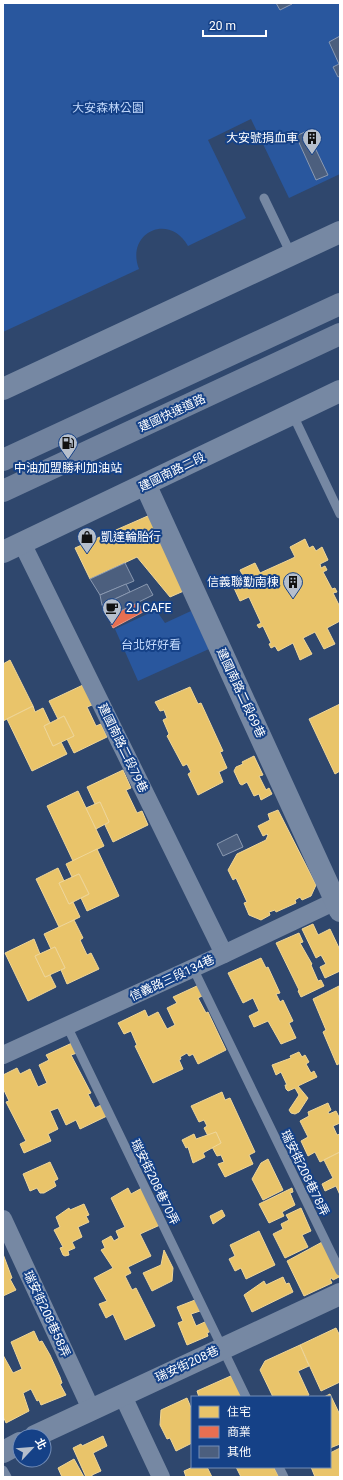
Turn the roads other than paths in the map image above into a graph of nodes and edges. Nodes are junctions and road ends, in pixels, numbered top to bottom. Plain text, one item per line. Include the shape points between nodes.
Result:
1 (264, 198) dead end
2 (340, 232) edge
3 (292, 254) junction
4 (340, 304) edge
5 (340, 334) edge
6 (3, 389) edge
7 (340, 391) edge
8 (292, 413) junction
9 (3, 460) edge
10 (146, 486) junction
11 (3, 491) edge
12 (340, 514) edge
13 (22, 543) junction
14 (3, 552) edge
15 (339, 903) edge
16 (224, 954) junction
17 (193, 968) junction
18 (67, 1026) junction
19 (3, 1055) edge
20 (3, 1220) edge
21 (340, 1271) edge
22 (340, 1294) edge
23 (222, 1348) junction
24 (122, 1394) junction
25 (246, 1396) edge
26 (91, 1409) junction
27 (52, 1428) edge
28 (12, 1447) edge
29 (3, 1452) edge
30 (280, 1468) edge
31 (3, 1470) edge
32 (7, 1477) edge
33 (161, 1477) edge
34 (284, 1477) edge

1 - 3 lane
2 - 3 street
3 - 6 street
4 - 9 highway
5 - 11 highway, 建國快速道路
7 - 8 street, 建國南路二段
8 - 10 street, 建國南路二段
8 - 12 lane
10 - 13 street, 建國南路二段
10 - 15 street, 建國南路二段69巷
13 - 14 street, 建國南路二段
13 - 16 street, 建國南路二段79巷
15 - 16 street, 信義路三段134巷
16 - 17 street, 信義路三段134巷
17 - 18 street, 信義路三段134巷
17 - 21 lane, 瑞安街208巷78弄
18 - 19 street, 信義路三段134巷
18 - 23 lane, 瑞安街208巷70弄
20 - 26 street, 瑞安街208巷58弄
22 - 23 street, 瑞安街208巷
23 - 24 street, 瑞安街208巷
23 - 25 lane, 瑞安街208巷70弄
24 - 26 street, 瑞安街208巷
24 - 33 street
26 - 27 street, 瑞安街208巷
28 - 29 street
30 - 34 lane
31 - 32 lane

